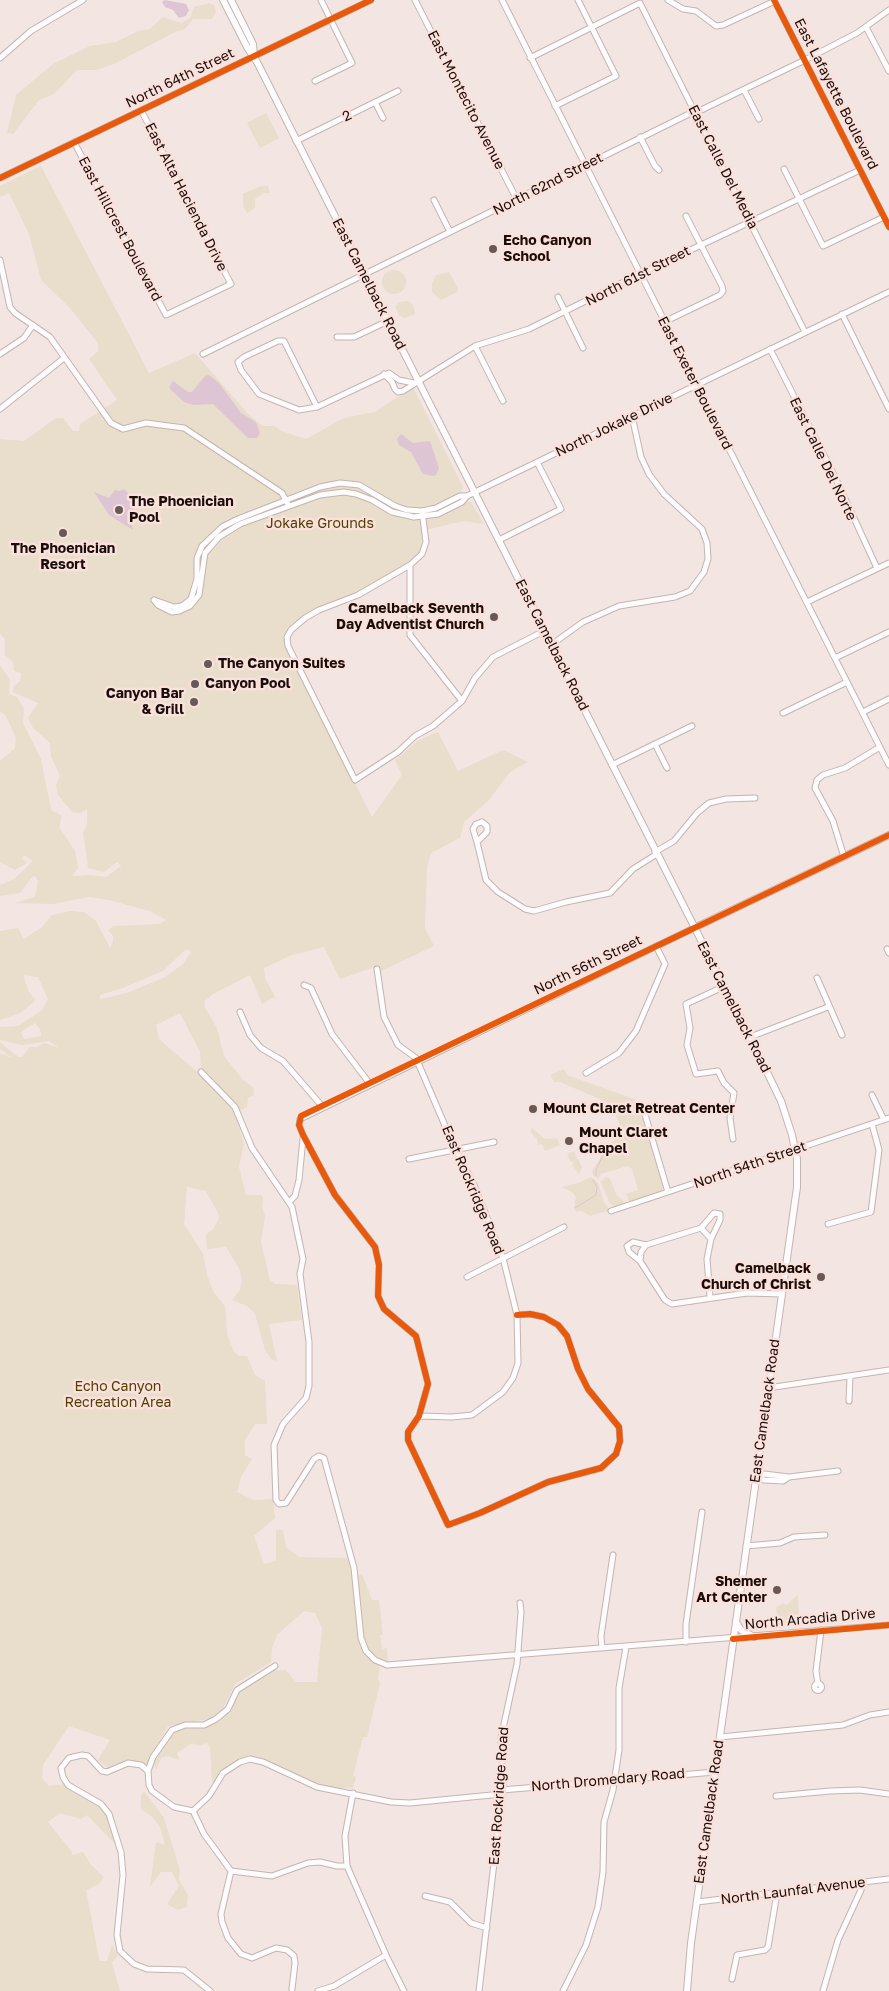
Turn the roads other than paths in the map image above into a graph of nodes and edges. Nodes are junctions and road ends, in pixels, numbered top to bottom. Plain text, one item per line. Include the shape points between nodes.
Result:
1 (83, 0) edge
2 (223, 0) edge
3 (231, 0) edge
4 (321, 0) edge
5 (371, 0) edge
6 (415, 0) edge
7 (502, 0) edge
8 (578, 0) edge
9 (668, 0) edge
10 (775, 0) edge
11 (889, 10) edge
12 (330, 20) junction
13 (866, 27) junction
14 (591, 28) junction
15 (254, 56) junction
16 (0, 58) edge
17 (530, 58) junction
18 (805, 60) junction
19 (889, 71) edge
20 (315, 81) dead end
21 (744, 90) junction
22 (398, 91) dead end
23 (375, 102) junction
24 (555, 106) junction
25 (142, 110) junction
26 (695, 113) junction
27 (383, 118) dead end
28 (759, 118) dead end
29 (640, 137) junction
30 (296, 141) junction
31 (74, 142) junction
32 (586, 166) junction
33 (784, 168) dead end
34 (660, 170) dead end
35 (860, 170) junction
36 (0, 178) edge
37 (799, 199) junction
38 (434, 200) dead end
39 (517, 200) junction
40 (686, 216) dead end
41 (884, 217) junction
42 (750, 222) junction
43 (889, 227) edge
44 (450, 232) junction
45 (701, 245) junction
46 (0, 260) edge
47 (364, 275) junction
48 (641, 275) junction
49 (889, 292) edge
50 (558, 297) dead end
51 (565, 312) junction
52 (842, 314) junction
53 (166, 315) joint
54 (388, 321) junction
55 (664, 322) junction
56 (33, 325) junction
57 (805, 332) junction
58 (337, 337) dead end
59 (475, 346) junction
60 (583, 348) dead end
61 (770, 349) junction
62 (0, 354) edge
63 (203, 354) dead end
64 (64, 358) junction
65 (384, 374) junction
66 (399, 380) junction
67 (416, 382) junction
68 (697, 384) junction
69 (393, 385) junction
70 (503, 401) dead end
71 (317, 406) junction
72 (0, 409) edge
73 (889, 409) edge
74 (632, 416) junction
75 (537, 462) junction
76 (475, 492) junction
77 (467, 496) junction
78 (288, 503) junction
79 (422, 511) junction
80 (423, 517) junction
81 (499, 540) junction
82 (889, 563) edge
83 (410, 565) junction
84 (877, 568) junction
85 (807, 602) junction
86 (544, 630) junction
87 (889, 632) edge
88 (551, 645) junction
89 (835, 658) junction
90 (847, 682) junction
91 (889, 699) edge
92 (462, 701) junction
93 (863, 712) junction
94 (784, 713) dead end
95 (692, 726) dead end
96 (655, 744) junction
97 (880, 747) junction
98 (612, 765) junction
99 (889, 765) edge
100 (667, 768) dead end
101 (756, 798) dead end
102 (889, 836) edge
103 (477, 842) dead end
104 (656, 853) junction
105 (844, 857) junction
106 (694, 928) junction
107 (656, 946) junction
108 (377, 969) dead end
109 (817, 978) dead end
110 (304, 985) dead end
111 (723, 987) junction
112 (828, 1006) junction
113 (240, 1012) dead end
114 (842, 1035) dead end
115 (750, 1037) junction
116 (417, 1062) junction
117 (201, 1072) dead end
118 (586, 1073) dead end
119 (370, 1084) junction
120 (872, 1095) dead end
121 (322, 1106) junction
122 (643, 1108) dead end
123 (887, 1119) edge
124 (872, 1124) junction
125 (303, 1135) junction
126 (733, 1139) dead end
127 (494, 1142) dead end
128 (457, 1149) junction
129 (796, 1150) junction
130 (409, 1159) dead end
131 (668, 1192) junction
132 (289, 1202) junction
133 (611, 1211) dead end
134 (828, 1224) dead end
135 (564, 1227) dead end
136 (701, 1228) junction
137 (711, 1239) junction
138 (646, 1244) junction
139 (502, 1258) junction
140 (640, 1261) junction
141 (467, 1277) dead end
142 (782, 1294) junction
143 (710, 1297) junction
144 (517, 1315) junction
145 (889, 1370) edge
146 (850, 1377) junction
147 (768, 1388) junction
148 (849, 1401) dead end
149 (419, 1416) junction
150 (838, 1471) dead end
151 (756, 1476) junction
152 (702, 1512) dead end
153 (825, 1535) dead end
154 (746, 1546) junction
155 (613, 1555) dead end
156 (520, 1603) dead end
157 (736, 1622) junction
158 (889, 1625) edge
159 (821, 1630) junction
160 (754, 1637) junction
161 (733, 1639) junction
162 (686, 1642) junction
163 (626, 1647) junction
164 (602, 1648) junction
165 (518, 1655) junction
166 (275, 1666) dead end
167 (818, 1684) dead end
168 (889, 1712) edge
169 (720, 1737) junction
170 (148, 1771) junction
171 (715, 1772) junction
172 (615, 1779) junction
173 (502, 1792) junction
174 (353, 1793) junction
175 (889, 1794) edge
176 (776, 1796) dead end
177 (193, 1811) junction
178 (347, 1866) junction
179 (231, 1870) junction
180 (889, 1879) edge
181 (862, 1883) junction
182 (777, 1893) junction
183 (424, 1896) dead end
184 (697, 1902) junction
185 (487, 1928) junction
186 (386, 1955) junction
187 (732, 1978) dead end
188 (292, 1990) edge
189 (210, 1991) edge
190 (318, 1991) edge
191 (404, 1991) edge
192 (479, 1991) edge
193 (563, 1991) edge
194 (687, 1991) edge
195 (823, 1991) edge

1 - 16 street via 31,32
2 - 15 main road, East Camelback Road
3 - 15 main road, East Camelback Road via 253,44
4 - 12 street
5 - 12 street, North 64th Street
6 - 39 street, East Montecito Avenue
7 - 17 street, East Exeter Boulevard
8 - 14 street
9 - 10 street via 683,9 696,11 716,26
10 - 18 street, East Lafayette Boulevard
11 - 13 street, North 62nd Street
12 - 15 street, North 64th Street
12 - 20 street via 352,63
13 - 18 street, North 62nd Street
13 - 19 street
14 - 17 street
14 - 24 street via 616,76
14 - 26 street, East Calle Del Media via 640,3
15 - 25 street, North 64th Street
15 - 30 main road, East Camelback Road
17 - 24 street, East Exeter Boulevard
18 - 21 street, North 62nd Street
18 - 35 street, East Lafayette Boulevard
21 - 26 street, North 62nd Street
21 - 28 street
22 - 23 street, 2
23 - 27 street
23 - 30 street, 2
24 - 32 street, East Exeter Boulevard
25 - 31 street, North 64th Street
25 - 53 street, East Alta Hacienda Drive via 231,284
26 - 29 street, North 62nd Street
26 - 42 street, East Calle Del Media
29 - 32 street, North 62nd Street
29 - 34 street
30 - 47 main road, East Camelback Road
31 - 36 street, North 64th Street
31 - 53 street, East Hillcrest Boulevard
32 - 39 street, North 62nd Street
32 - 48 street, East Exeter Boulevard
33 - 37 street
35 - 37 street, North 61st Street
35 - 41 street, East Lafayette Boulevard
37 - 41 street via 823,246
37 - 42 street, North 61st Street
38 - 44 street
39 - 44 street, North 62nd Street
40 - 45 street
41 - 43 street, East Lafayette Boulevard
42 - 45 street, North 61st Street
42 - 57 street, East Calle Del Media
44 - 47 street, North 62nd Street
45 - 48 street, North 61st Street
45 - 55 street via 723,291
46 - 56 street via 10,307
47 - 54 main road, East Camelback Road
47 - 63 street, North 62nd Street
48 - 51 street, North 61st Street
48 - 55 street, East Exeter Boulevard
49 - 52 street, North Jokake Drive
50 - 51 street
51 - 59 street, North 61st Street via 520,333
51 - 60 street
52 - 57 street, North Jokake Drive
52 - 73 street
54 - 58 street via 354,337
54 - 67 main road, East Camelback Road
55 - 68 street, East Exeter Boulevard
56 - 62 street via 24,338
56 - 64 street via 50,337
57 - 61 street, North Jokake Drive
59 - 67 street, North 61st Street
59 - 70 street
61 - 68 street, North Jokake Drive
61 - 84 street, East Calle Del Norte
64 - 72 street
64 - 78 street via 115,426 123,429 146,423 184,428 282,493
65 - 66 street via 391,373
65 - 69 street
65 - 71 street
66 - 67 street
66 - 69 street
67 - 69 street via 398,392
67 - 76 main road, East Camelback Road
68 - 74 street, North Jokake Drive
68 - 85 street, East Exeter Boulevard
71 - 71 street via 299,410 259,394 240,370 238,362 260,349 284,341
74 - 75 street, North Jokake Drive
74 - 88 street via 641,456 649,474 664,494 702,529 708,559 700,580 690,591 675,597 619,606 583,622
75 - 76 street, North Jokake Drive
75 - 81 street via 561,509
76 - 77 street, North Jokake Drive
76 - 81 main road, East Camelback Road
77 - 79 street
77 - 80 street via 444,511
78 - 78 street via 238,518 202,546 191,599 182,606 174,607 154,600 172,612 190,606 199,595 202,560 211,544 240,524
78 - 79 street via 340,483 359,484 407,510
78 - 80 street via 320,494 344,492 367,497 405,517
79 - 80 street
80 - 83 street via 426,542 422,554
81 - 86 main road, East Camelback Road
82 - 84 street
83 - 92 street via 410,635
83 - 92 street via 358,595 319,610 291,630 287,637 288,646 355,780 398,752 414,736 433,726
84 - 85 street
85 - 89 street, East Exeter Boulevard
86 - 88 main road, East Camelback Road
86 - 92 street via 493,658 475,678
87 - 89 street
88 - 98 main road, East Camelback Road
89 - 90 street, East Exeter Boulevard
90 - 93 street, East Exeter Boulevard
90 - 94 street
91 - 93 street
93 - 97 street, East Exeter Boulevard
95 - 96 street
96 - 98 street
96 - 100 street
97 - 99 street, East Exeter Boulevard
97 - 105 street via 817,780 816,788 833,821
98 - 104 main road, East Camelback Road
101 - 104 street via 708,803 674,842
102 - 105 main road, North 56th Street
103 - 104 street via 486,880 525,910 534,911 610,893
104 - 106 main road, East Camelback Road
105 - 106 main road, North 56th Street
106 - 107 street, North 56th Street
106 - 111 main road, East Camelback Road
107 - 116 street, North 56th Street
107 - 118 street via 665,964 636,1031 619,1053
108 - 116 street, East Rockridge Road via 384,1017 398,1045
109 - 112 street
110 - 119 street via 311,988 332,1034
111 - 115 main road, East Camelback Road
111 - 126 street via 686,1004 690,1028 687,1045 696,1074 718,1071 724,1084 734,1093 730,1118
112 - 114 street
112 - 115 street
113 - 121 street via 250,1035 261,1048 283,1061
115 - 129 main road, East Camelback Road via 781,1101
116 - 119 street, North 56th Street
116 - 128 street, East Rockridge Road
117 - 132 street via 235,1107 252,1148
119 - 121 street, North 56th Street
120 - 123 street
121 - 125 street, North 56th Street via 300,1119
122 - 131 street
123 - 124 street, North 54th Street
124 - 129 street, North 54th Street
124 - 134 street via 879,1150 870,1213
125 - 132 street via 299,1180 295,1196
125 - 149 street via 335,1195 375,1247 379,1265 378,1296 384,1309 416,1336 428,1384
127 - 128 street
128 - 130 street
128 - 139 street, East Rockridge Road
129 - 131 street, North 54th Street
129 - 142 main road, East Camelback Road via 797,1187
131 - 133 street, North 54th Street
132 - 165 street, North Arcadia Drive via 303,1259 300,1274 309,1342 309,1379 306,1398 283,1424 274,1444 276,1500 279,1504 286,1503 314,1458 324,1458 354,1568 360,1638 372,1657 387,1665
135 - 139 street
136 - 137 street
136 - 137 street via 714,1212 720,1214
136 - 138 street
137 - 143 street via 707,1259
138 - 140 street
138 - 140 street via 632,1242 627,1246
139 - 141 street
139 - 144 street, East Rockridge Road
140 - 143 street via 665,1300 672,1304
142 - 143 street
142 - 147 main road, East Camelback Road
144 - 149 street, East Rockridge Road via 519,1347 516,1371 504,1392 472,1415
144 - 149 street via 544,1317 558,1325 567,1336 588,1388 619,1427 620,1441 616,1454 601,1468 548,1482 448,1524 408,1440 408,1432
145 - 146 street
146 - 147 street
146 - 148 street
147 - 151 main road, East Camelback Road
150 - 151 street via 790,1478
151 - 154 main road, East Camelback Road
152 - 162 street
153 - 154 street
154 - 157 main road, East Camelback Road
155 - 164 street
156 - 165 street, East Rockridge Road
157 - 160 main road via 741,1630
157 - 161 main road, East Camelback Road
158 - 159 street, North Arcadia Drive
159 - 160 street, North Arcadia Drive
159 - 167 street, North Arcadia Drive via 816,1672
160 - 161 street, North Arcadia Drive
161 - 162 street, North Arcadia Drive
161 - 169 main road, East Camelback Road
162 - 163 street, North Arcadia Drive
163 - 164 street, North Arcadia Drive
163 - 172 street via 619,1688 621,1730
164 - 165 street, North Arcadia Drive
165 - 173 street, East Rockridge Road via 501,1738
166 - 170 street via 237,1690 228,1709 216,1719 172,1730 153,1757
168 - 169 street via 843,1725
169 - 171 main road, East Camelback Road
170 - 177 street via 150,1788 158,1796 174,1807
170 - 189 street via 141,1765 128,1763 102,1771 88,1756 82,1755 69,1758 62,1768 68,1785 101,1804 109,1814 121,1852 123,1875 117,1935 120,1951 134,1964 147,1969 184,1970
171 - 172 street, North Dromedary Road
171 - 184 main road, East Camelback Road
172 - 173 street, North Dromedary Road
172 - 193 street via 604,1822 598,1907 586,1945
173 - 174 street, North Dromedary Road via 401,1803
173 - 185 street, East Rockridge Road
174 - 177 street, North Dromedary Road via 317,1787 250,1759 224,1773
174 - 178 street via 345,1836
175 - 176 street via 860,1790
177 - 179 street via 204,1834
178 - 179 street via 308,1863 272,1876
178 - 186 street
179 - 188 street via 221,1914 228,1938 241,1954 252,1958 276,1948 287,1950 294,1956 295,1963
180 - 181 street, North Launfal Avenue
181 - 182 street, North Launfal Avenue
181 - 195 street via 838,1940
182 - 184 street, North Launfal Avenue
182 - 187 street via 768,1947 736,1954
183 - 185 street via 450,1902 471,1923
184 - 194 main road, East Camelback Road
185 - 192 street, East Rockridge Road
186 - 190 street via 334,1986
186 - 191 street

